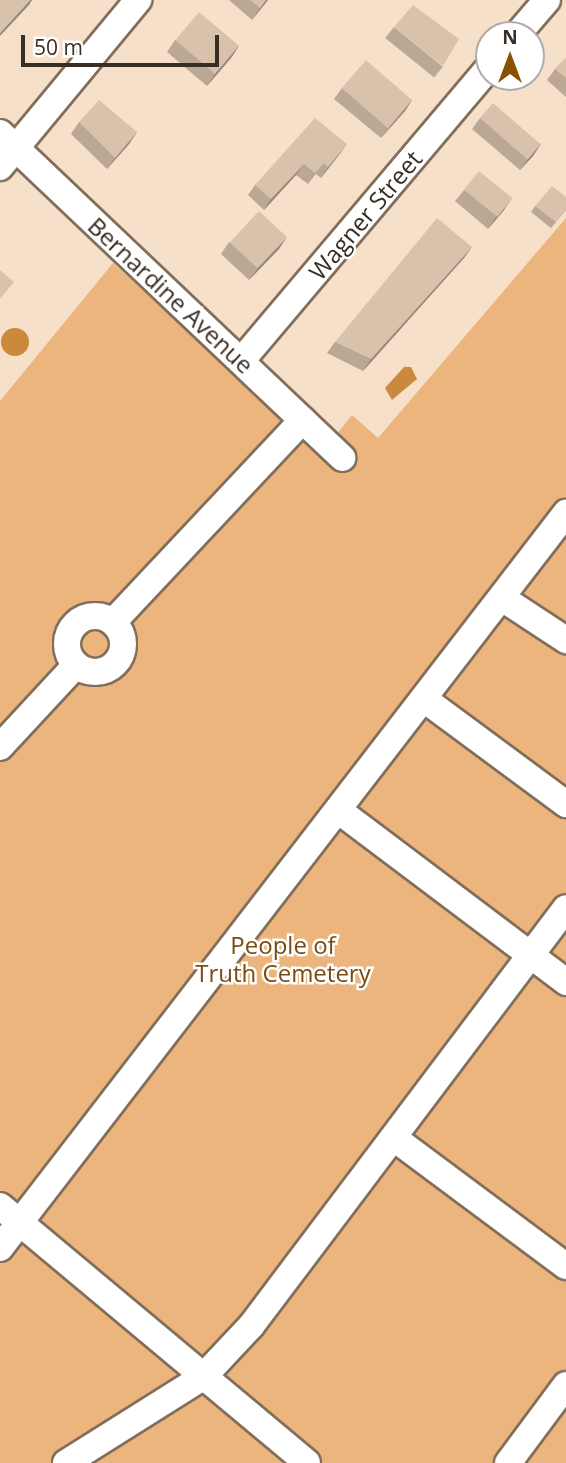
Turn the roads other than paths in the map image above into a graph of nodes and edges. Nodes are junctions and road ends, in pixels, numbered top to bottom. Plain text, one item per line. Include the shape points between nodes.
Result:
1 (138, 0) edge
2 (547, 0) edge
3 (529, 21) edge
4 (475, 84) edge
5 (5, 149) edge
6 (240, 361) junction
7 (303, 420) junction
8 (342, 458) dead end
9 (566, 513) edge
10 (502, 597) junction
11 (113, 622) junction
12 (566, 640) edge
13 (76, 665) junction
14 (424, 699) junction
15 (0, 747) edge
16 (566, 804) edge
17 (338, 810) junction
18 (566, 908) edge
19 (530, 956) junction
20 (566, 982) edge
21 (394, 1138) junction
22 (0, 1206) edge
23 (21, 1223) junction
24 (0, 1248) edge
25 (566, 1266) edge
26 (204, 1376) junction
27 (566, 1385) edge
28 (66, 1463) edge
29 (307, 1463) edge
30 (508, 1463) edge

1 - 5 street
2 - 3 street
4 - 6 street, Wagner Street
5 - 6 street, Bernardine Avenue
6 - 7 street, Bernardine Avenue
7 - 8 street, Bernardine Avenue
7 - 11 street
9 - 10 street
10 - 12 street
10 - 14 street
11 - 13 street via 99,616 76,623 66,644
11 - 13 street via 124,646 117,663 102,672
13 - 15 street
14 - 16 street
14 - 17 street
17 - 19 street
17 - 23 street
18 - 19 street
19 - 20 street
19 - 21 street
21 - 25 street
21 - 26 street via 251,1326
22 - 23 street
23 - 24 street
23 - 26 street
26 - 28 street
26 - 29 street
27 - 30 street

